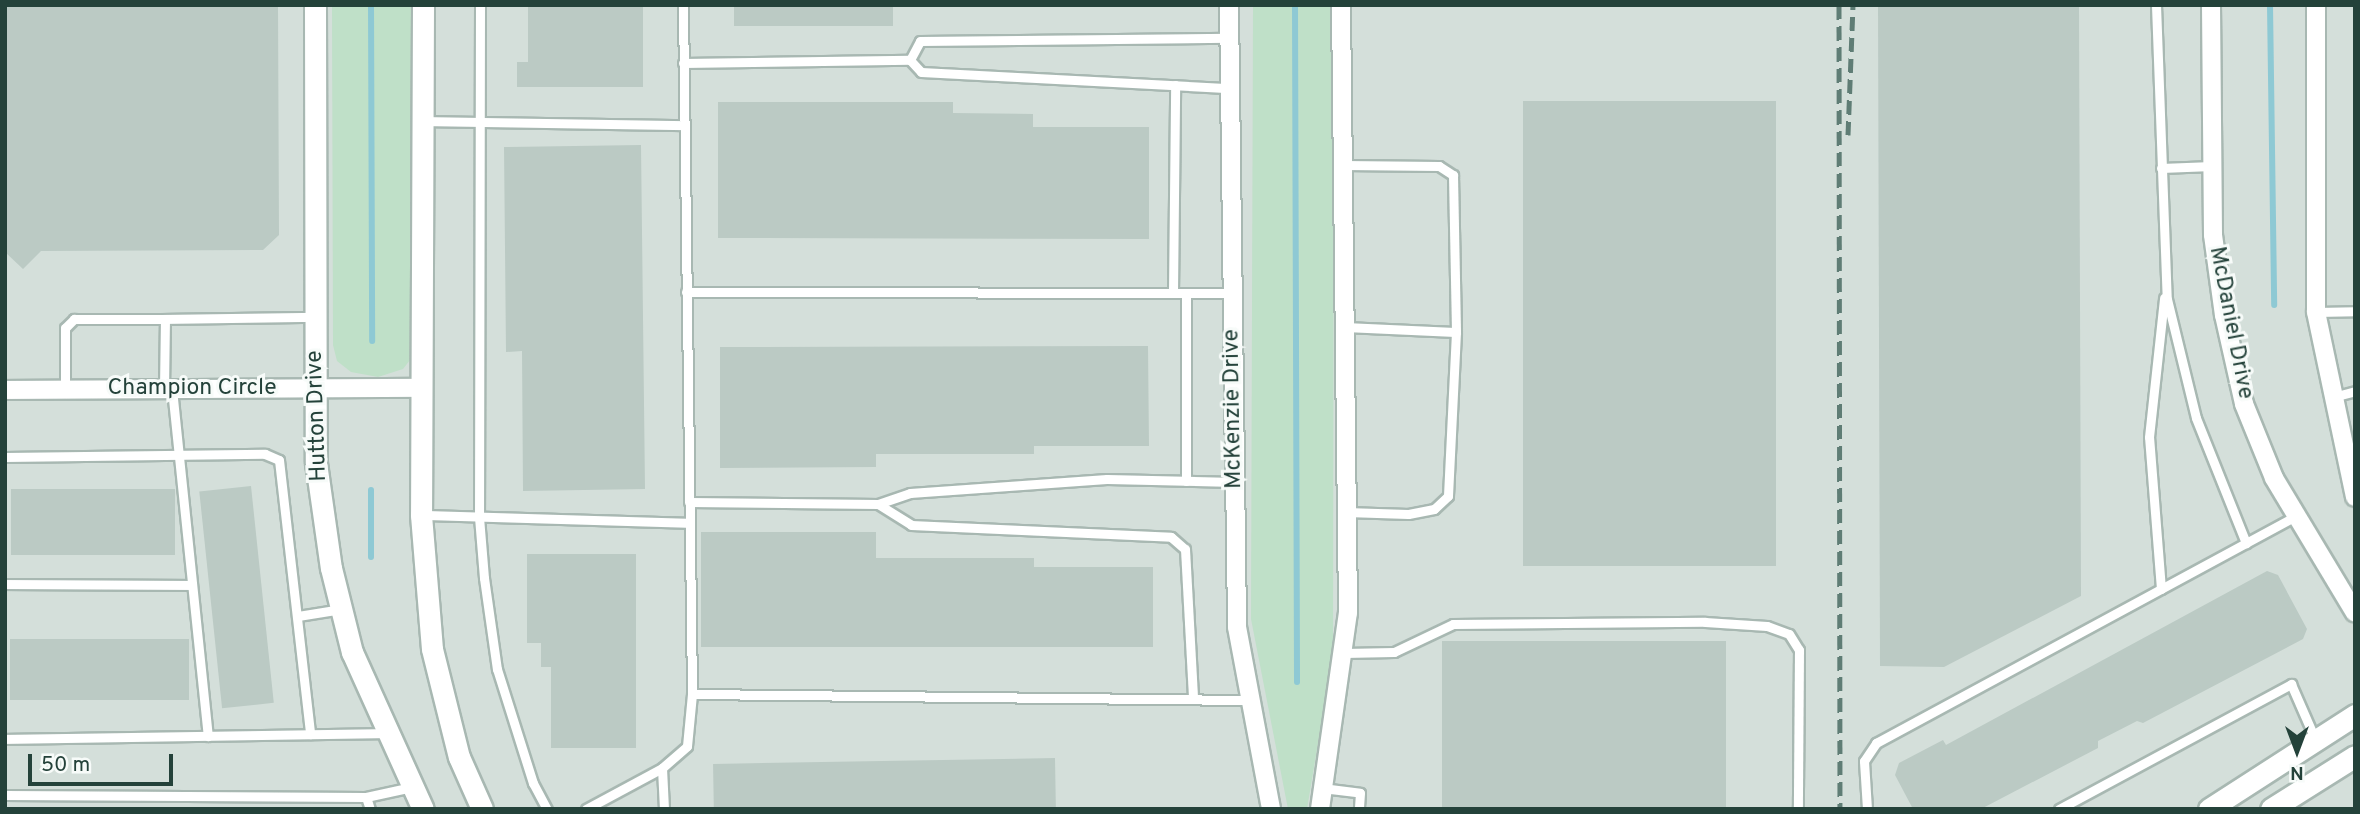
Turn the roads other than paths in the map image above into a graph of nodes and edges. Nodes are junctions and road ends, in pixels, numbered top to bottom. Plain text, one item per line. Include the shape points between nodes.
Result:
1 (315, 5) edge
2 (423, 5) edge
3 (480, 5) edge
4 (682, 5) edge
5 (1229, 5) edge
6 (1341, 5) edge
7 (2155, 5) edge
8 (2211, 5) edge
9 (2316, 5) edge
10 (1230, 38) junction
11 (910, 60) junction
12 (683, 63) junction
13 (1175, 85) junction
14 (1230, 88) junction
15 (423, 121) junction
16 (482, 122) junction
17 (684, 125) junction
18 (1343, 165) junction
19 (2212, 166) junction
20 (2161, 168) junction
21 (2166, 285) junction
22 (686, 292) junction
23 (1173, 293) junction
24 (1186, 293) junction
25 (1233, 293) junction
26 (2355, 311) edge
27 (2316, 312) junction
28 (315, 317) junction
29 (165, 319) junction
30 (1343, 327) junction
31 (1456, 332) junction
32 (422, 388) junction
33 (315, 389) junction
34 (5, 390) edge
35 (65, 390) junction
36 (168, 390) junction
37 (2355, 391) edge
38 (2331, 398) junction
39 (179, 456) junction
40 (5, 457) edge
41 (1186, 481) junction
42 (1235, 482) junction
43 (2355, 497) edge
44 (689, 502) junction
45 (878, 503) junction
46 (1346, 512) junction
47 (421, 515) junction
48 (2296, 516) junction
49 (480, 517) junction
50 (690, 523) junction
51 (2246, 543) junction
52 (5, 584) edge
53 (192, 584) junction
54 (2161, 589) junction
55 (342, 609) junction
56 (2355, 613) edge
57 (298, 616) junction
58 (1344, 653) junction
59 (692, 694) junction
60 (1193, 699) junction
61 (1248, 700) junction
62 (2355, 715) edge
63 (388, 733) junction
64 (310, 734) junction
65 (208, 736) junction
66 (2315, 739) junction
67 (5, 740) edge
68 (2355, 756) edge
69 (662, 768) junction
70 (412, 787) junction
71 (1322, 788) junction
72 (5, 795) edge
73 (235, 796) junction
74 (366, 797) junction
75 (2297, 801) edge
76 (234, 809) edge
77 (370, 809) edge
78 (423, 809) edge
79 (482, 809) edge
80 (547, 809) edge
81 (586, 809) edge
82 (664, 809) edge
83 (1271, 809) edge
84 (1320, 809) edge
85 (1359, 809) edge
86 (1798, 809) edge
87 (1867, 809) edge
88 (2059, 809) edge
89 (2208, 809) edge
90 (2271, 809) edge

1 - 28 street, Hutton Drive
2 - 15 street
3 - 16 lane
4 - 12 lane
5 - 10 street, McKenzie Drive
6 - 18 street
7 - 20 lane
8 - 19 street, McDaniel Drive
9 - 27 street
10 - 11 lane via 920,41
10 - 14 street, McKenzie Drive
11 - 12 lane
11 - 13 lane via 921,72
12 - 17 lane
13 - 14 lane
13 - 23 lane
14 - 25 street, McKenzie Drive
15 - 16 lane
15 - 32 street
16 - 17 lane
16 - 49 lane
17 - 22 lane
18 - 30 street
18 - 31 lane via 1439,166 1453,174
19 - 20 lane
19 - 48 street, McDaniel Drive via 2213,235 2224,316 2244,404 2274,478
20 - 21 lane
21 - 51 lane via 2196,418
21 - 54 lane via 2149,437
22 - 23 lane
22 - 44 lane
23 - 24 lane
24 - 25 lane
24 - 41 lane
25 - 42 street, McKenzie Drive
26 - 27 lane
27 - 38 street
28 - 29 lane
28 - 33 street, Hutton Drive
29 - 35 lane via 74,319 65,328
29 - 36 lane
30 - 31 lane
30 - 46 street
31 - 46 lane via 1448,496 1434,509 1409,514
32 - 33 street, Champion Circle
32 - 47 street
33 - 36 street, Champion Circle
33 - 55 street, Hutton Drive via 316,463
34 - 35 street, Champion Circle
35 - 36 street, Champion Circle
36 - 39 lane
37 - 38 lane
38 - 43 street
39 - 40 lane
39 - 53 lane
39 - 57 lane via 265,454 279,460
41 - 42 lane
41 - 45 lane via 1107,479 909,493
42 - 61 street, McKenzie Drive via 1237,628
44 - 45 lane
44 - 50 lane
45 - 60 lane via 911,525 1171,537 1185,549
46 - 58 street
47 - 49 lane
47 - 79 street via 432,649 459,757
48 - 51 lane
48 - 56 street, McDaniel Drive
49 - 50 lane
49 - 80 lane via 497,669 533,783
50 - 59 lane
51 - 54 lane
52 - 53 lane
53 - 65 lane
54 - 87 lane via 1876,743 1864,761
55 - 57 lane
55 - 63 street, Hutton Drive via 352,652
57 - 64 lane
58 - 71 street
58 - 86 lane via 1394,652 1453,624 1704,622 1767,626 1789,634 1799,650
59 - 60 lane
59 - 69 lane via 687,746
60 - 61 lane
61 - 83 street, McKenzie Drive
62 - 66 street
63 - 64 lane
63 - 70 street, Hutton Drive
64 - 65 lane
65 - 67 lane
66 - 88 lane via 2291,684
66 - 89 street
68 - 75 street
69 - 81 lane
69 - 82 lane
70 - 74 lane
70 - 78 street, Hutton Drive
71 - 84 street
71 - 85 lane via 1360,793
72 - 73 lane
73 - 74 lane
73 - 76 lane
74 - 77 lane
75 - 90 street

